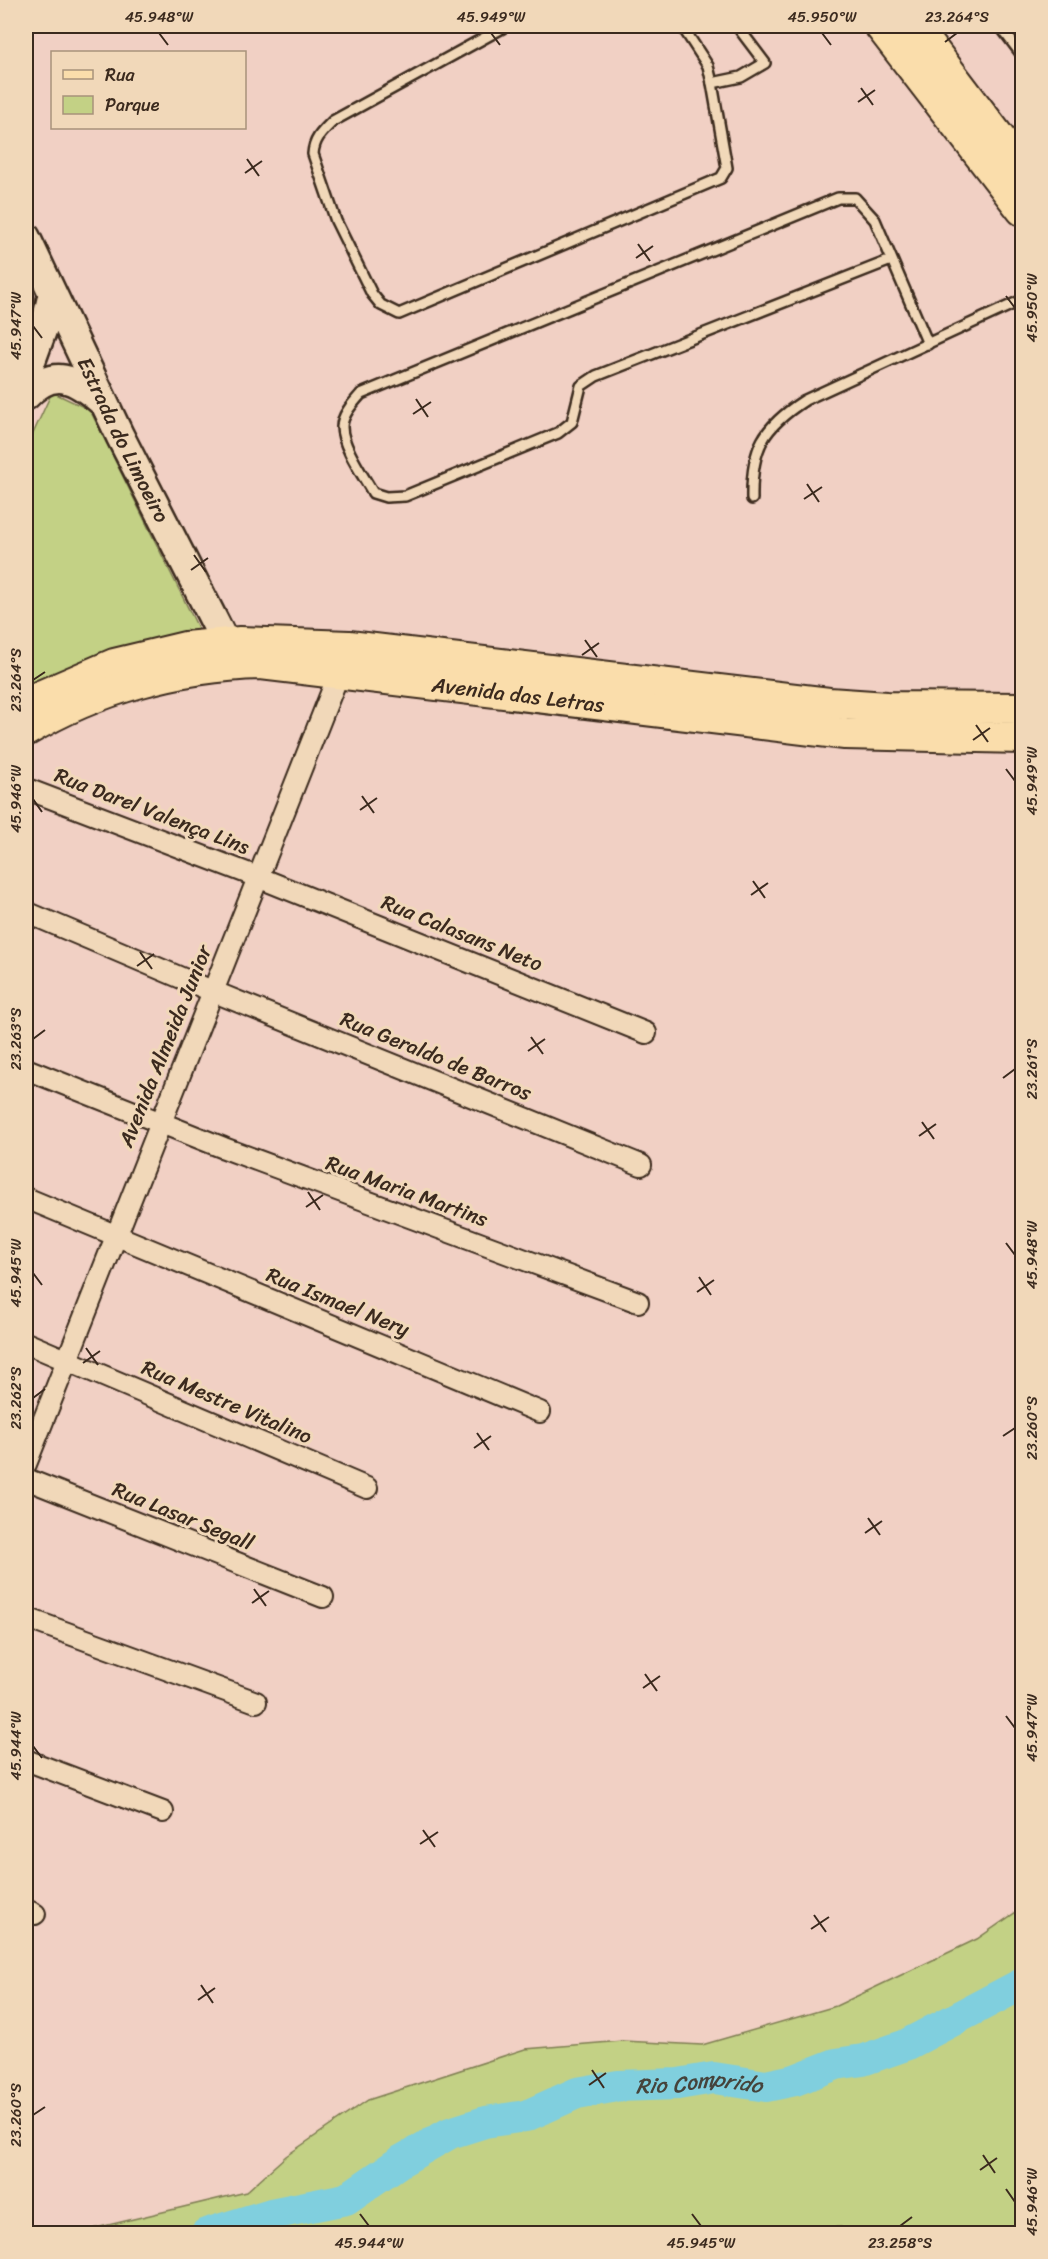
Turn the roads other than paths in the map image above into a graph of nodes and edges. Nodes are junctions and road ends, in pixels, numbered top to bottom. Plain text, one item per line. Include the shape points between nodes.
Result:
1 (506, 26) edge
2 (682, 26) edge
3 (737, 26) edge
4 (880, 26) edge
5 (915, 26) edge
6 (1000, 26) edge
7 (1023, 55) edge
8 (712, 83) junction
9 (1020, 157) edge
10 (1023, 210) edge
11 (26, 237) edge
12 (891, 260) junction
13 (52, 295) junction
14 (1023, 300) edge
15 (928, 344) junction
16 (26, 376) edge
17 (26, 396) edge
18 (104, 404) junction
19 (752, 499) dead end
20 (228, 654) junction
21 (345, 659) junction
22 (26, 702) edge
23 (1023, 708) edge
24 (26, 730) edge
25 (1023, 738) edge
26 (27, 789) edge
27 (260, 878) junction
28 (26, 912) edge
29 (212, 992) junction
30 (646, 1033) dead end
31 (26, 1069) edge
32 (160, 1121) junction
33 (641, 1164) dead end
34 (26, 1198) edge
35 (117, 1237) junction
36 (638, 1302) dead end
37 (26, 1342) edge
38 (68, 1360) junction
39 (540, 1412) dead end
40 (26, 1464) edge
41 (26, 1479) edge
42 (367, 1488) dead end
43 (324, 1597) dead end
44 (26, 1618) edge
45 (256, 1702) dead end
46 (26, 1760) edge
47 (163, 1812) dead end

1 - 8 lane via 333,121 314,144 313,154 336,221 372,294 390,311 399,314 721,178 727,168
2 - 8 lane via 708,66
3 - 8 lane via 765,63 741,77
4 - 10 main road
5 - 9 main road
6 - 7 lane
11 - 13 main road, Estrada do Limoeiro
12 - 12 lane via 875,220 865,207 855,198 838,198 361,394 349,407 342,427 373,493 386,497 405,495 558,433 572,422 581,386 596,376
12 - 15 lane
13 - 16 main road
13 - 18 main road, Estrada do Limoeiro
14 - 15 lane
15 - 19 lane via 806,400 780,416 755,453
17 - 18 main road via 42,382 63,378 84,387
18 - 20 main road, Estrada do Limoeiro
20 - 21 main road, Avenida das Letras
20 - 22 main road, Avenida das Letras via 185,647 114,664
20 - 24 main road, Avenida das Letras via 73,706
21 - 23 main road, Avenida das Letras via 829,703
21 - 25 main road, Avenida das Letras via 845,734
21 - 27 street, Avenida Almeida Junior
26 - 27 street, Rua Darel Valença Lins
27 - 29 street, Avenida Almeida Junior
27 - 30 street, Rua Calasans Neto
28 - 29 street, Rua Geraldo de Barros
29 - 32 street, Avenida Almeida Junior
29 - 33 street, Rua Geraldo de Barros
31 - 32 street, Rua Maria Martins
32 - 35 street, Avenida Almeida Junior
32 - 36 street, Rua Maria Martins
34 - 35 street, Rua Ismael Nery
35 - 38 street, Avenida Almeida Junior
35 - 39 street, Rua Ismael Nery
37 - 38 street, Rua Mestre Vitalino
38 - 40 street, Avenida Almeida Junior
38 - 42 street, Rua Mestre Vitalino
41 - 43 street, Rua Lasar Segall
44 - 45 street
46 - 47 street

